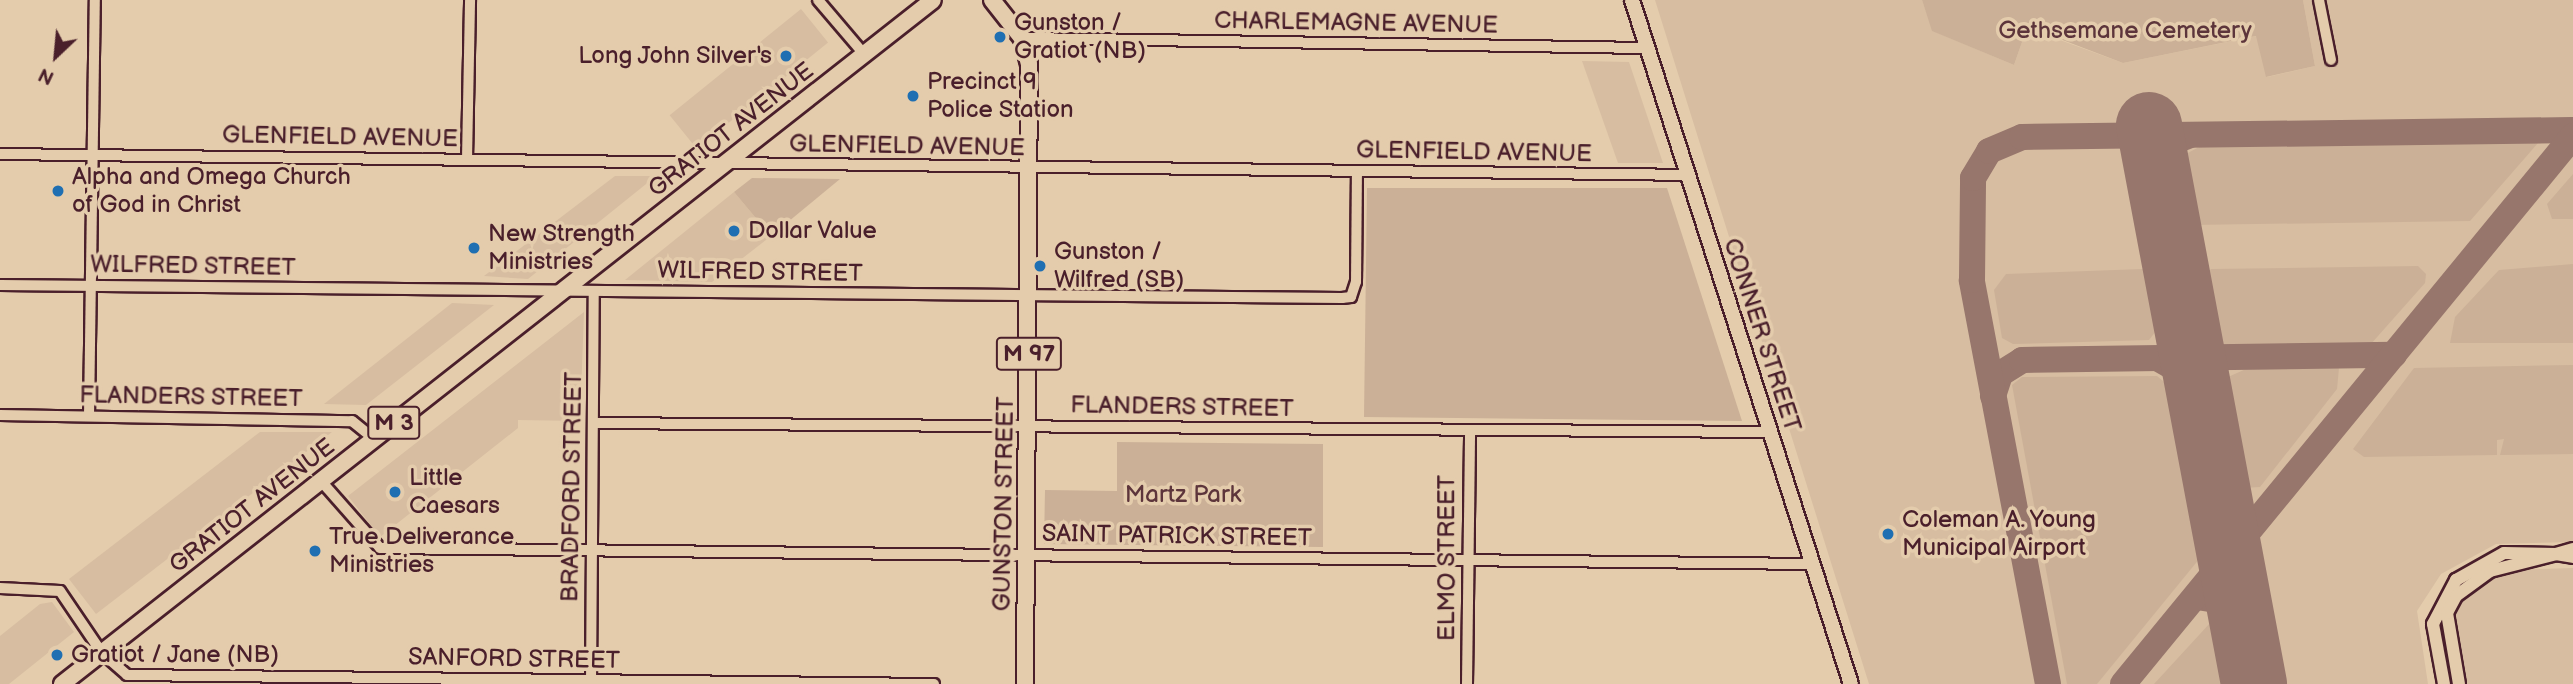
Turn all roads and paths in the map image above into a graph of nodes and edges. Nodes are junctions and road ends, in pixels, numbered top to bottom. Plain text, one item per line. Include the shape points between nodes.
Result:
1 (95, 0) edge
2 (470, 0) edge
3 (818, 0) edge
4 (933, 0) edge
5 (992, 0) edge
6 (1632, 0) edge
7 (2319, 0) edge
8 (1021, 38) junction
9 (1647, 48) junction
10 (864, 54) junction
11 (2331, 60) dead end
12 (0, 154) edge
13 (93, 155) junction
14 (467, 159) junction
15 (727, 162) junction
16 (1030, 169) junction
17 (1357, 172) junction
18 (1688, 175) junction
19 (0, 285) edge
20 (91, 286) junction
21 (563, 291) junction
22 (594, 291) junction
23 (1029, 297) junction
24 (0, 415) edge
25 (89, 416) junction
26 (594, 424) junction
27 (1028, 427) junction
28 (1469, 432) junction
29 (1769, 432) junction
30 (374, 439) junction
31 (321, 481) junction
32 (2573, 549) edge
33 (592, 551) junction
34 (2552, 552) junction
35 (1026, 556) junction
36 (2573, 557) edge
37 (1468, 560) junction
38 (1812, 564) junction
39 (0, 588) edge
40 (102, 653) junction
41 (146, 680) edge
42 (591, 682) edge
43 (62, 684) edge
44 (934, 684) edge
45 (1025, 684) edge
46 (1467, 684) edge
47 (1850, 684) edge
48 (2444, 684) edge
49 (2459, 684) edge

1 - 13 street
2 - 14 street
3 - 10 street
4 - 10 main road, GRATIOT AVENUE / M 3
5 - 8 main road, GUNSTON STREET / M 97
6 - 9 main road, CONNER STREET
7 - 11 street
8 - 9 street, CHARLEMAGNE AVENUE
8 - 16 main road, GUNSTON STREET / M 97 via 1029,64
9 - 18 main road, CONNER STREET
10 - 15 main road, GRATIOT AVENUE / M 3
12 - 13 street, GLENFIELD AVENUE
13 - 14 street, GLENFIELD AVENUE
13 - 20 street
14 - 15 street, GLENFIELD AVENUE
15 - 16 street, GLENFIELD AVENUE
15 - 21 main road, GRATIOT AVENUE / M 3
16 - 17 street, GLENFIELD AVENUE
16 - 23 main road, GUNSTON STREET / M 97
17 - 18 street, GLENFIELD AVENUE
17 - 23 street, WILFRED STREET via 1350,297
18 - 29 main road, CONNER STREET
19 - 20 street, WILFRED STREET
20 - 21 street, WILFRED STREET
20 - 25 street
21 - 22 street, WILFRED STREET
21 - 30 main road, GRATIOT AVENUE / M 3
22 - 23 street, WILFRED STREET
22 - 26 street, BRADFORD STREET
23 - 27 main road, GUNSTON STREET / M 97
24 - 25 street, FLANDERS STREET
25 - 30 street, FLANDERS STREET via 352,421
26 - 27 street, FLANDERS STREET
26 - 33 street, BRADFORD STREET
27 - 28 street, FLANDERS STREET
27 - 35 main road, GUNSTON STREET / M 97
28 - 29 street, FLANDERS STREET
28 - 37 street, ELMO STREET
29 - 38 main road, CONNER STREET
30 - 31 main road, GRATIOT AVENUE / M 3
31 - 33 street, SAINT PATRICK STREET via 380,548
31 - 40 main road, GRATIOT AVENUE / M 3
32 - 34 street
33 - 35 street, SAINT PATRICK STREET
33 - 42 street, BRADFORD STREET
34 - 36 street
34 - 48 street via 2493,556 2450,588 2433,624
34 - 49 street via 2490,571 2456,596 2447,613
35 - 37 street, SAINT PATRICK STREET
35 - 45 main road, GUNSTON STREET / M 97
37 - 38 street, SAINT PATRICK STREET
37 - 46 street, ELMO STREET
38 - 47 main road, CONNER STREET
39 - 40 street, SANFORD STREET via 60,591
40 - 41 street, SANFORD STREET via 120,673
40 - 43 main road, GRATIOT AVENUE / M 3
41 - 42 street, SANFORD STREET
42 - 44 street, SANFORD STREET

